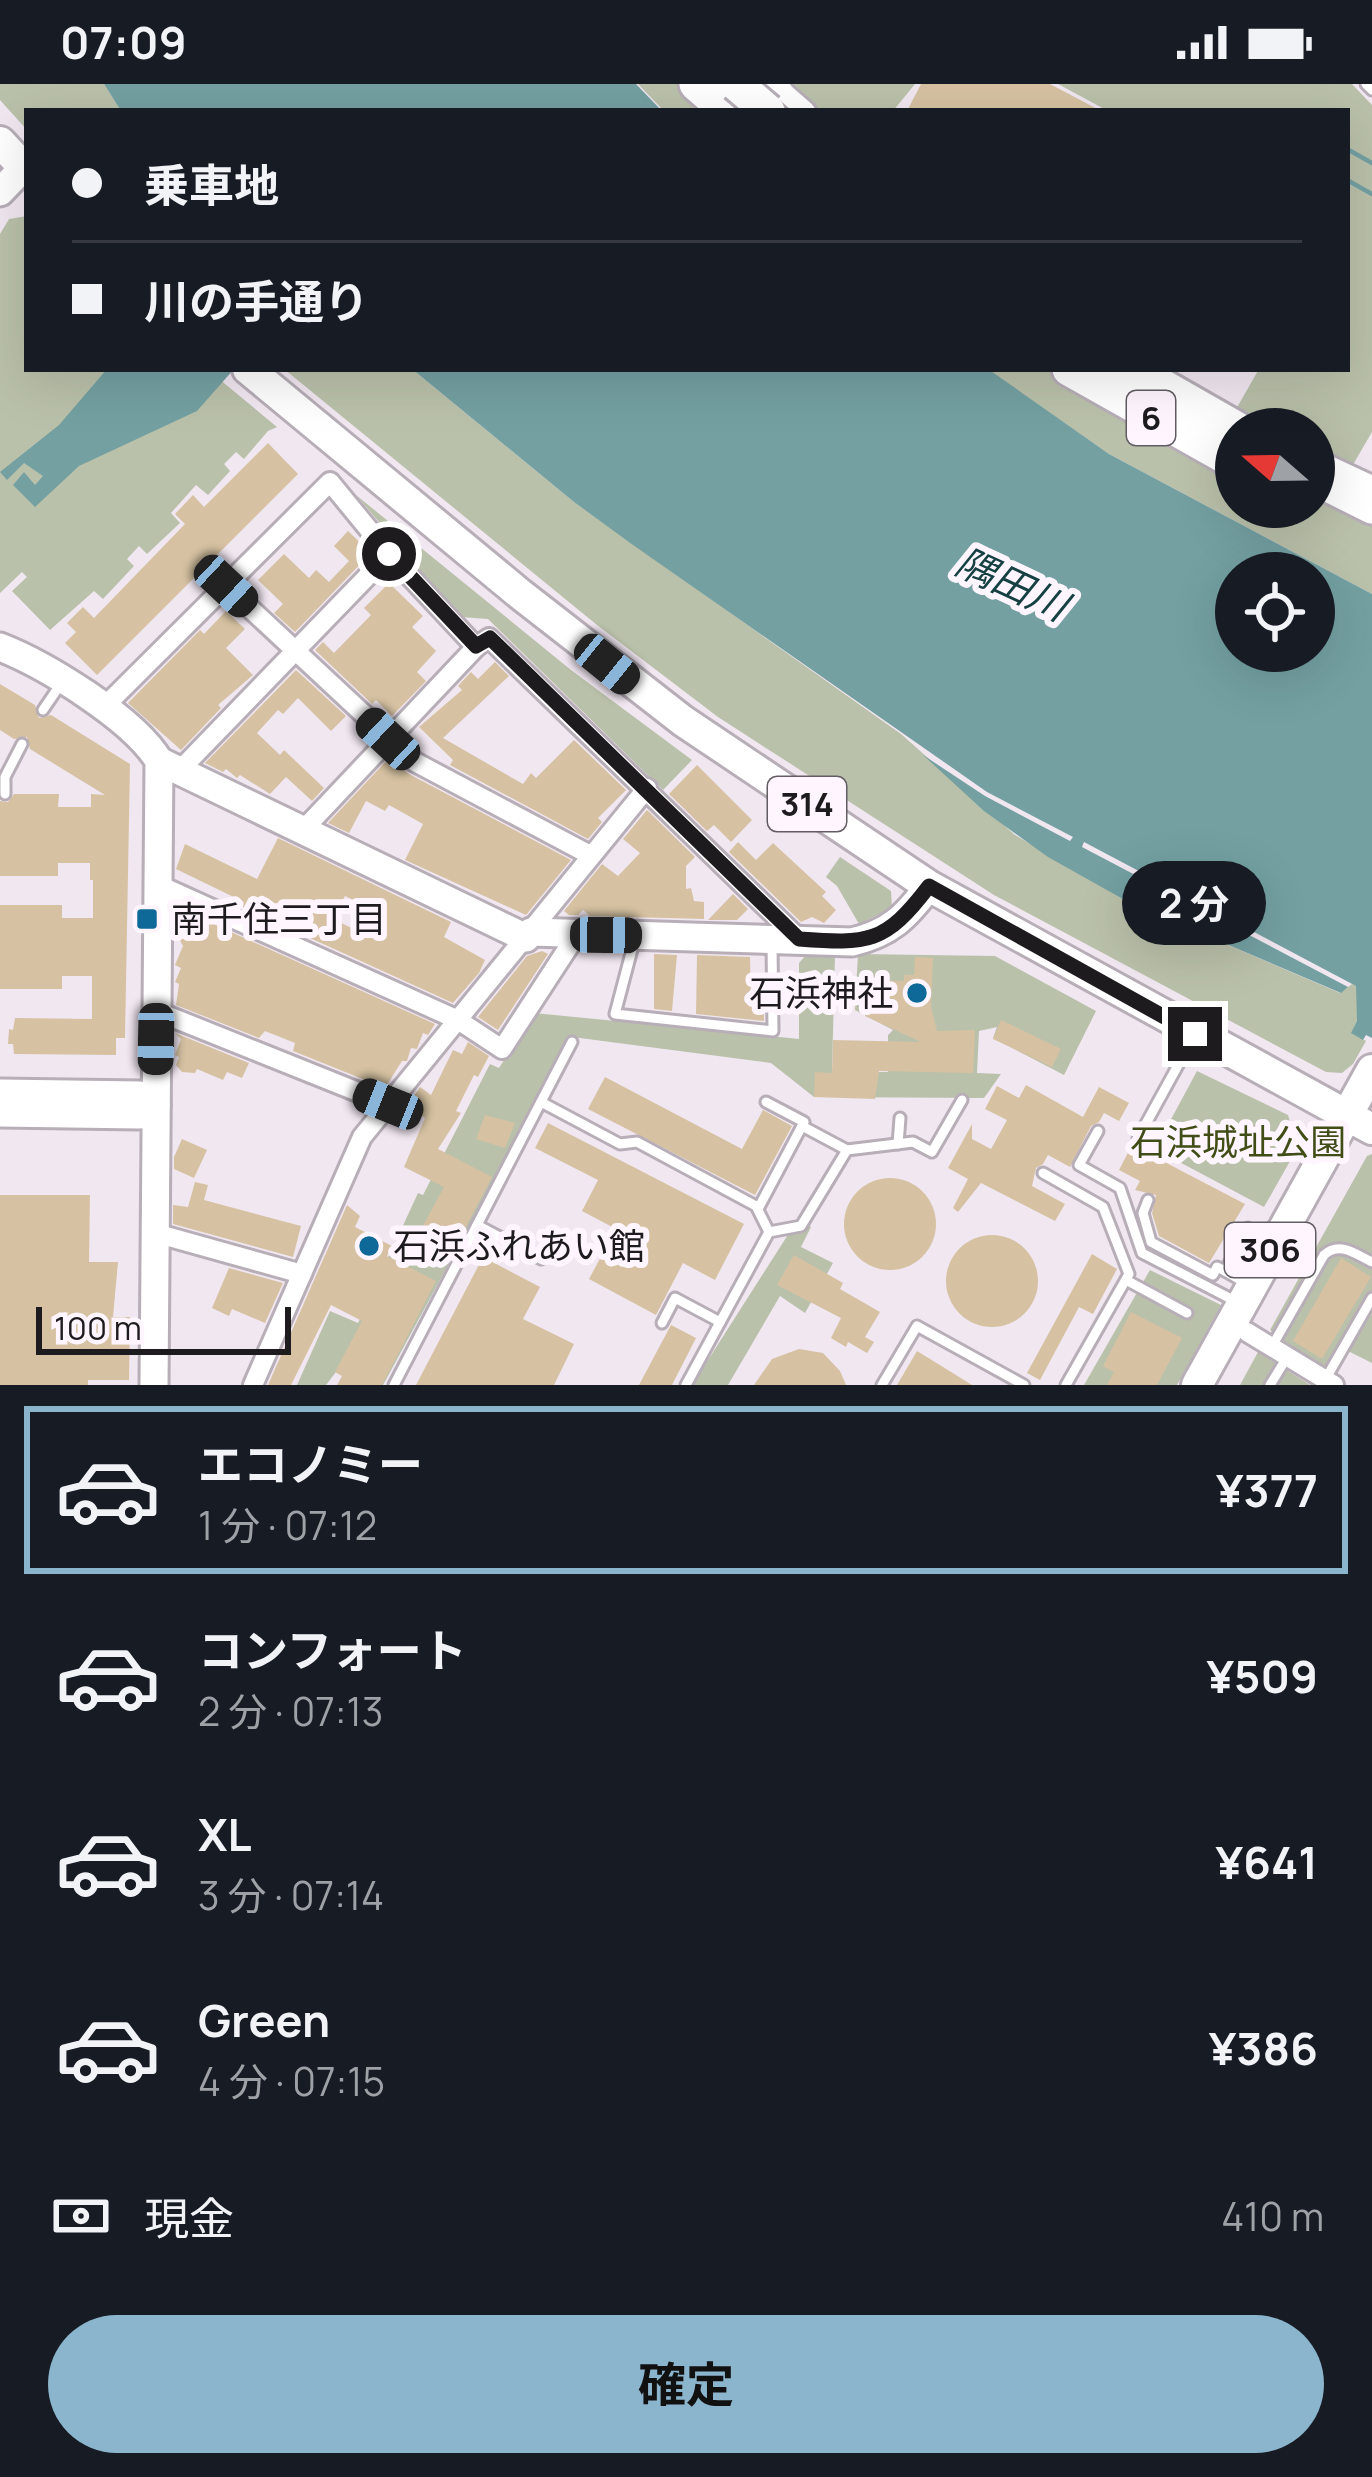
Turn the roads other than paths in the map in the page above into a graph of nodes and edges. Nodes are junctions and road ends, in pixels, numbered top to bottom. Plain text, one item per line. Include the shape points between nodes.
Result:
1 (696, 84) edge
2 (734, 84) edge
3 (774, 99) edge
4 (724, 108) edge
5 (0, 142) edge
6 (24, 169) edge
7 (24, 171) edge
8 (0, 192) edge
9 (252, 372) edge
10 (1074, 372) edge
11 (1118, 372) edge
12 (1153, 372) edge
13 (1216, 408) edge
14 (1215, 426) edge
15 (1215, 451) edge
16 (1335, 468) edge
17 (1372, 485) edge
18 (1335, 488) edge
19 (1372, 507) edge
20 (1335, 512) edge
21 (1372, 530) edge
22 (389, 554) junction
23 (226, 586) junction
24 (476, 646) junction
25 (0, 647) edge
26 (296, 652) junction
27 (64, 679) junction
28 (103, 708) junction
29 (43, 710) dead end
30 (388, 739) junction
31 (22, 744) dead end
32 (170, 766) junction
33 (646, 788) junction
34 (5, 794) dead end
35 (303, 830) junction
36 (590, 855) junction
37 (159, 885) junction
38 (929, 886) junction
39 (528, 934) junction
40 (577, 934) junction
41 (636, 935) junction
42 (785, 939) junction
43 (156, 1012) junction
44 (458, 1020) junction
45 (1195, 1034) junction
46 (572, 1042) dead end
47 (1372, 1070) edge
48 (0, 1093) edge
49 (962, 1100) dead end
50 (541, 1102) junction
51 (766, 1102) dead end
52 (388, 1104) junction
53 (155, 1105) junction
54 (0, 1113) edge
55 (900, 1118) dead end
56 (1364, 1121) edge
57 (802, 1126) junction
58 (1098, 1131) dead end
59 (1138, 1138) dead end
60 (898, 1144) junction
61 (847, 1150) junction
62 (1043, 1173) dead end
63 (1148, 1200) dead end
64 (757, 1209) junction
65 (477, 1226) junction
66 (769, 1232) junction
67 (155, 1233) junction
68 (541, 1258) dead end
69 (1372, 1262) edge
70 (302, 1274) junction
71 (1126, 1280) junction
72 (1372, 1298) edge
73 (1187, 1313) dead end
74 (1253, 1317) junction
75 (720, 1322) junction
76 (662, 1323) dead end
77 (1329, 1382) edge
78 (154, 1385) edge
79 (253, 1385) edge
80 (394, 1385) edge
81 (686, 1385) edge
82 (882, 1385) edge
83 (1024, 1385) edge
84 (1066, 1385) edge
85 (1197, 1385) edge
86 (1218, 1385) edge
87 (1270, 1385) edge

1 - 4 highway
2 - 3 highway, bridge
5 - 6 main road
7 - 8 street
9 - 38 main road, 314 via 636,688
10 - 15 highway, 6
11 - 14 highway, 6
12 - 13 street
16 - 17 street
18 - 19 highway
20 - 21 highway
22 - 23 street via 330,482
22 - 24 street
22 - 26 street
23 - 26 street
23 - 28 street
24 - 30 street
24 - 33 street via 490,638
25 - 27 street
26 - 30 street
26 - 32 street
27 - 28 street
27 - 29 lane
28 - 32 street
30 - 35 street
30 - 36 street via 415,762
31 - 34 lane
32 - 35 street
32 - 37 street
33 - 36 street
33 - 42 street
35 - 39 street
36 - 39 street
37 - 43 street
37 - 44 street
38 - 42 street via 880,936 852,943
38 - 45 main road, 314
39 - 40 street
39 - 44 street
40 - 41 street
40 - 44 street via 502,1049
41 - 42 street
41 - 42 lane via 615,1014 772,1031
43 - 52 street
43 - 53 street
44 - 52 street
45 - 56 main road, 314
45 - 59 lane
46 - 50 lane
47 - 56 main road, 306
48 - 53 street via 140,1095
49 - 60 lane via 932,1152
50 - 64 lane via 620,1144 637,1142
50 - 65 lane
51 - 57 lane
52 - 70 street via 362,1137
53 - 54 street via 139,1115
53 - 67 street
55 - 60 lane
56 - 74 main road, 306
56 - 74 main road, 306 via 1254,1231
57 - 61 lane
57 - 64 lane
58 - 74 lane via 1079,1165 1120,1188 1142,1253
60 - 61 lane
61 - 66 lane via 801,1226
62 - 71 lane via 1103,1207
63 - 74 lane via 1151,1242 1213,1275 1217,1267
64 - 66 lane
65 - 68 lane
65 - 80 lane
66 - 75 lane
67 - 70 street
67 - 78 street
69 - 74 lane via 1341,1248 1324,1255
70 - 79 street
71 - 73 lane
71 - 84 lane
72 - 77 lane
74 - 77 street
74 - 85 main road, 306
74 - 86 main road, 306
74 - 87 lane
75 - 76 lane via 676,1298
75 - 81 lane
82 - 83 lane via 917,1325

